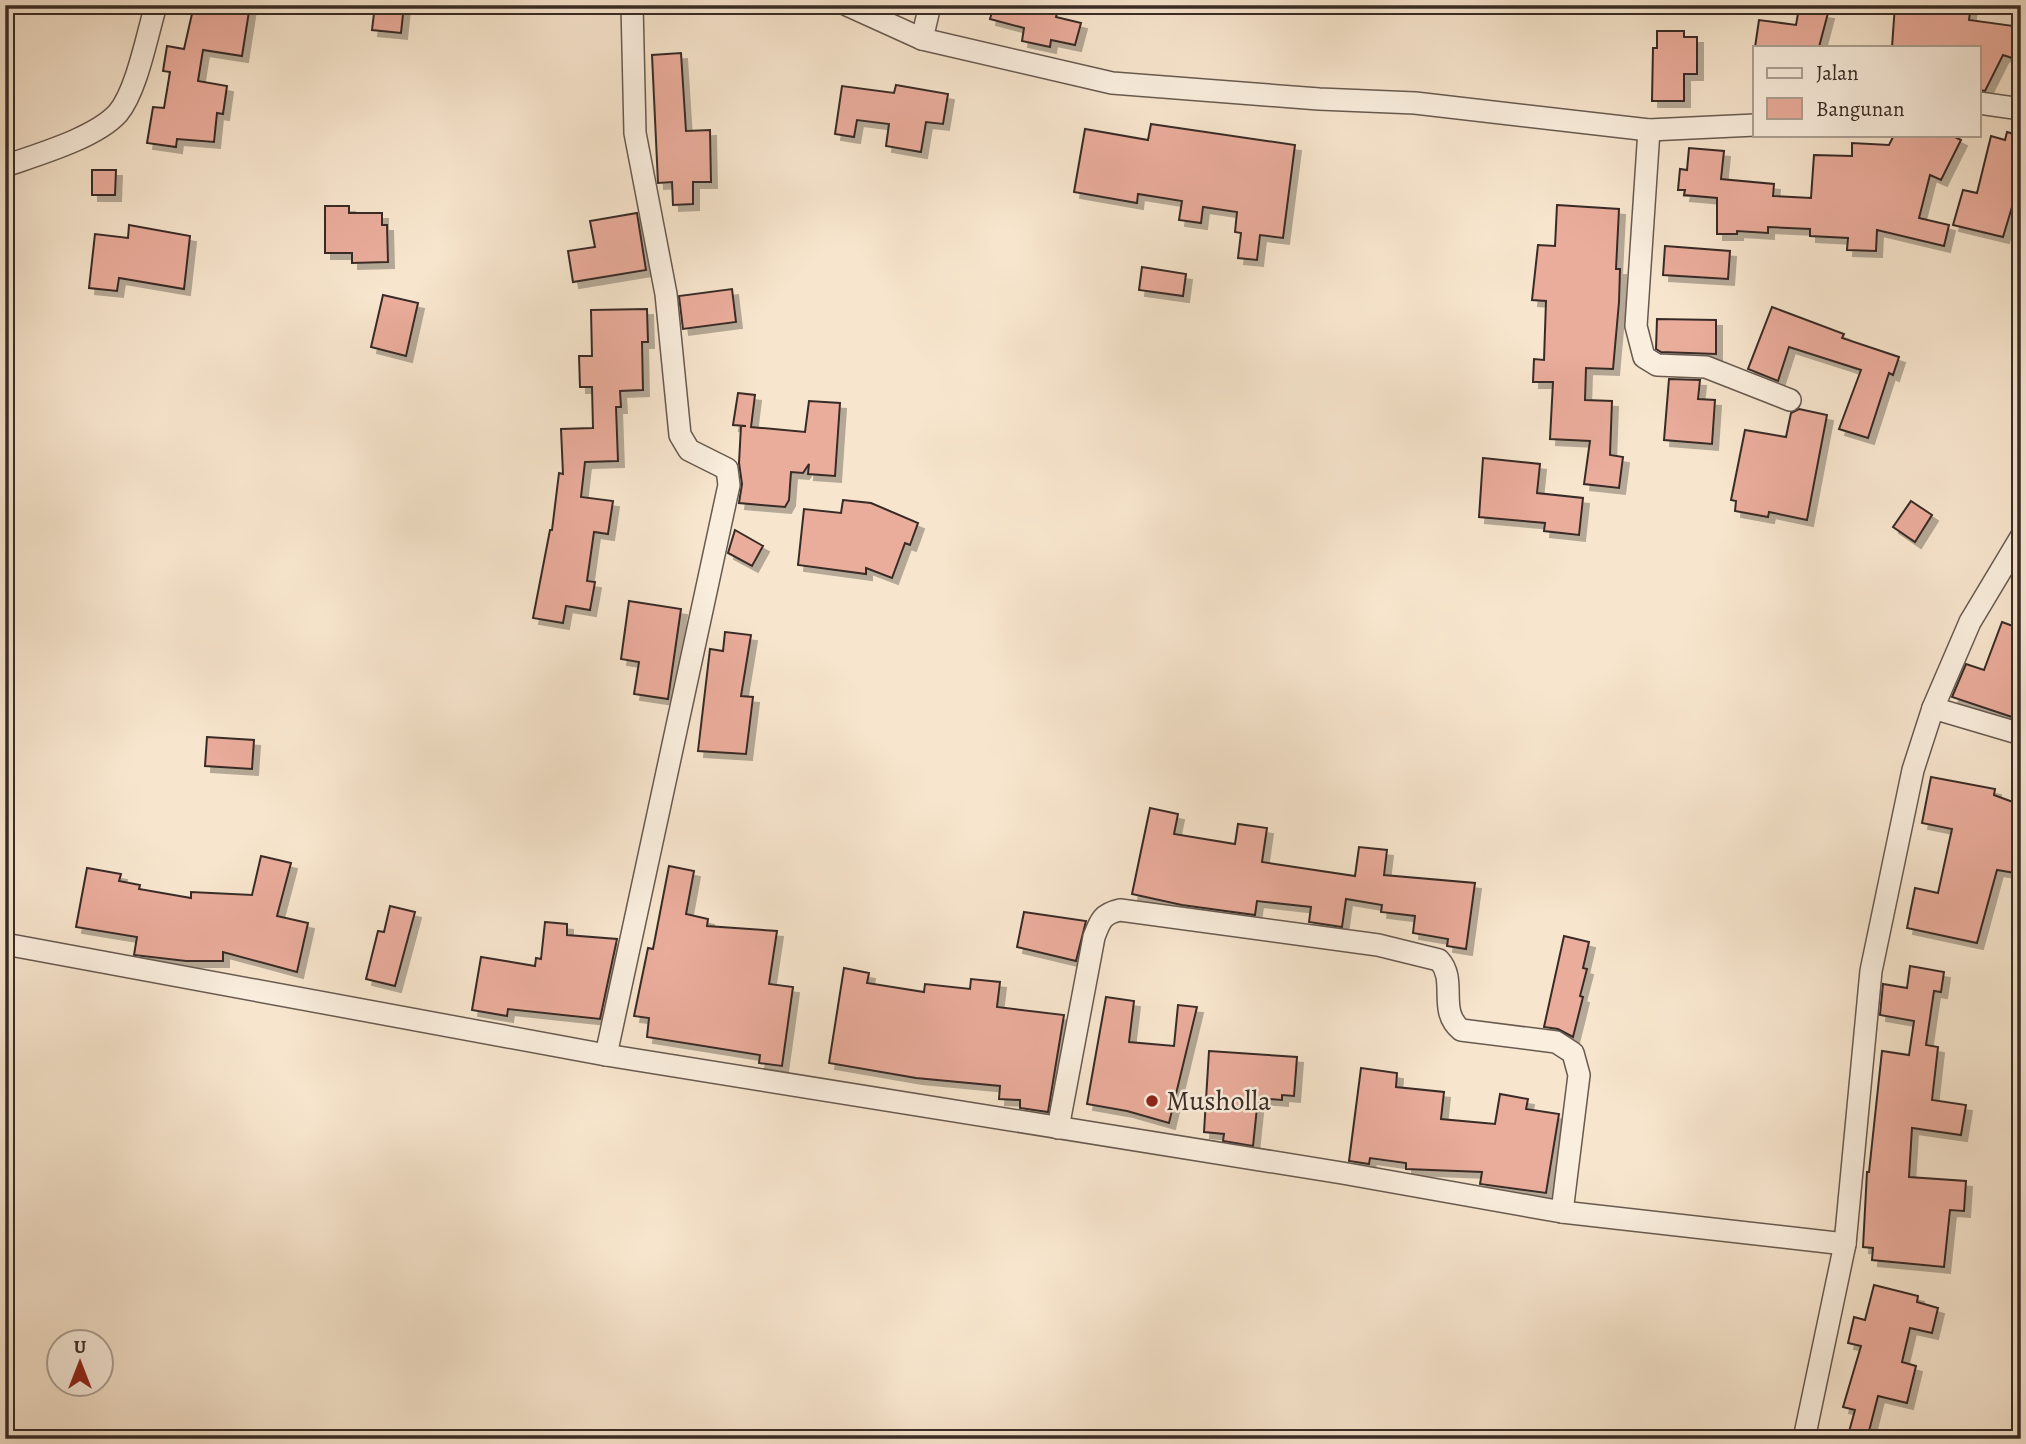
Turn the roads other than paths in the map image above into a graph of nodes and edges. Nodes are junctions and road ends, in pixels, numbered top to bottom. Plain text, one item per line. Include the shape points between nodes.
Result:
1 (156, 5) edge
2 (632, 5) edge
3 (846, 5) edge
4 (930, 5) edge
5 (922, 39) junction
6 (1980, 103) edge
7 (2021, 109) edge
8 (1753, 125) edge
9 (1649, 130) junction
10 (5, 166) edge
11 (1790, 400) dead end
12 (2021, 537) edge
13 (1933, 709) junction
14 (2021, 734) edge
15 (5, 944) edge
16 (606, 1055) junction
17 (1058, 1128) junction
18 (1562, 1212) junction
19 (1845, 1244) junction
20 (1804, 1439) edge

1 - 10 street via 117,114 88,133
2 - 16 street via 635,133 666,294 680,435 689,450 727,469 729,485
3 - 5 street
4 - 5 street
5 - 9 street via 1112,83 1415,103
6 - 7 street
8 - 9 street
9 - 11 street via 1636,326 1644,357 1657,365 1706,367
12 - 13 street via 1970,622
13 - 14 street
13 - 19 street via 1913,770 1871,971
15 - 16 street
16 - 17 street
17 - 18 street
17 - 18 street via 1094,937 1101,918 1108,913 1120,910 1378,945 1439,960 1447,973 1448,1013 1461,1030 1556,1042 1573,1053 1578,1075
18 - 19 street
19 - 20 street

